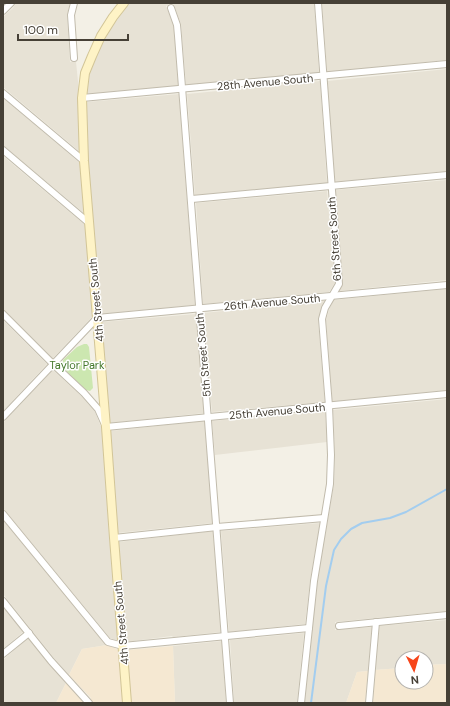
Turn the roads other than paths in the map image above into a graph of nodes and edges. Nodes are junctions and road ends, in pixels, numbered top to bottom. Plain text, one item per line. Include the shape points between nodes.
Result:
1 (11, 3) edge
2 (74, 3) edge
3 (124, 3) edge
4 (318, 3) edge
5 (171, 8) dead end
6 (3, 11) edge
7 (74, 58) dead end
8 (447, 64) edge
9 (323, 77) junction
10 (183, 90) junction
11 (3, 93) edge
12 (82, 98) junction
13 (3, 150) edge
14 (84, 161) junction
15 (447, 175) edge
16 (331, 186) junction
17 (192, 199) junction
18 (89, 223) junction
19 (447, 285) edge
20 (331, 296) junction
21 (199, 309) junction
22 (3, 314) edge
23 (97, 318) junction
24 (53, 364) junction
25 (447, 394) edge
26 (329, 406) junction
27 (3, 417) edge
28 (208, 417) junction
29 (106, 427) junction
30 (3, 514) edge
31 (324, 518) junction
32 (217, 527) junction
33 (114, 538) junction
34 (3, 601) edge
35 (447, 615) edge
36 (376, 622) junction
37 (338, 626) dead end
38 (309, 628) junction
39 (29, 633) junction
40 (226, 636) junction
41 (123, 646) junction
42 (3, 654) edge
43 (89, 703) edge
44 (127, 703) edge
45 (230, 703) edge
46 (301, 703) edge
47 (369, 703) edge

1 - 6 street
2 - 7 street via 70,15
3 - 12 street, 4th Street South via 105,30 92,56 85,73
4 - 9 street, 6th Street South
5 - 10 street, 5th Street South via 178,25
8 - 9 street, 28th Avenue South
9 - 10 street, 28th Avenue South
9 - 16 street, 6th Street South
10 - 12 street, 28th Avenue South
10 - 17 street, 5th Street South
11 - 14 street
12 - 14 street, 4th Street South
13 - 18 street
14 - 18 street, 4th Street South
15 - 16 street
16 - 17 street
16 - 20 street, 6th Street South via 339,284
17 - 21 street, 5th Street South
18 - 23 street, 4th Street South
19 - 20 street, 26th Avenue South
20 - 21 street, 26th Avenue South
20 - 26 street, 6th Street South via 322,320
21 - 23 street, 26th Avenue South
21 - 28 street, 5th Street South
22 - 24 street
23 - 24 street
23 - 29 street, 4th Street South
24 - 27 street
24 - 29 street via 84,393 98,410
25 - 26 street, 25th Avenue South
26 - 28 street, 25th Avenue South
26 - 31 street, 6th Street South via 330,484
28 - 29 street, 25th Avenue South
28 - 32 street, 5th Street South
29 - 33 street, 4th Street South
30 - 41 street via 108,642
31 - 32 street
31 - 38 street, 6th Street South
32 - 33 street
32 - 40 street, 5th Street South
33 - 41 street, 4th Street South
34 - 39 street
35 - 36 street
36 - 37 street
36 - 47 street
38 - 40 street
38 - 46 street, 6th Street South
39 - 42 street
39 - 43 street
40 - 41 street
40 - 45 street, 5th Street South
41 - 44 street, 4th Street South

